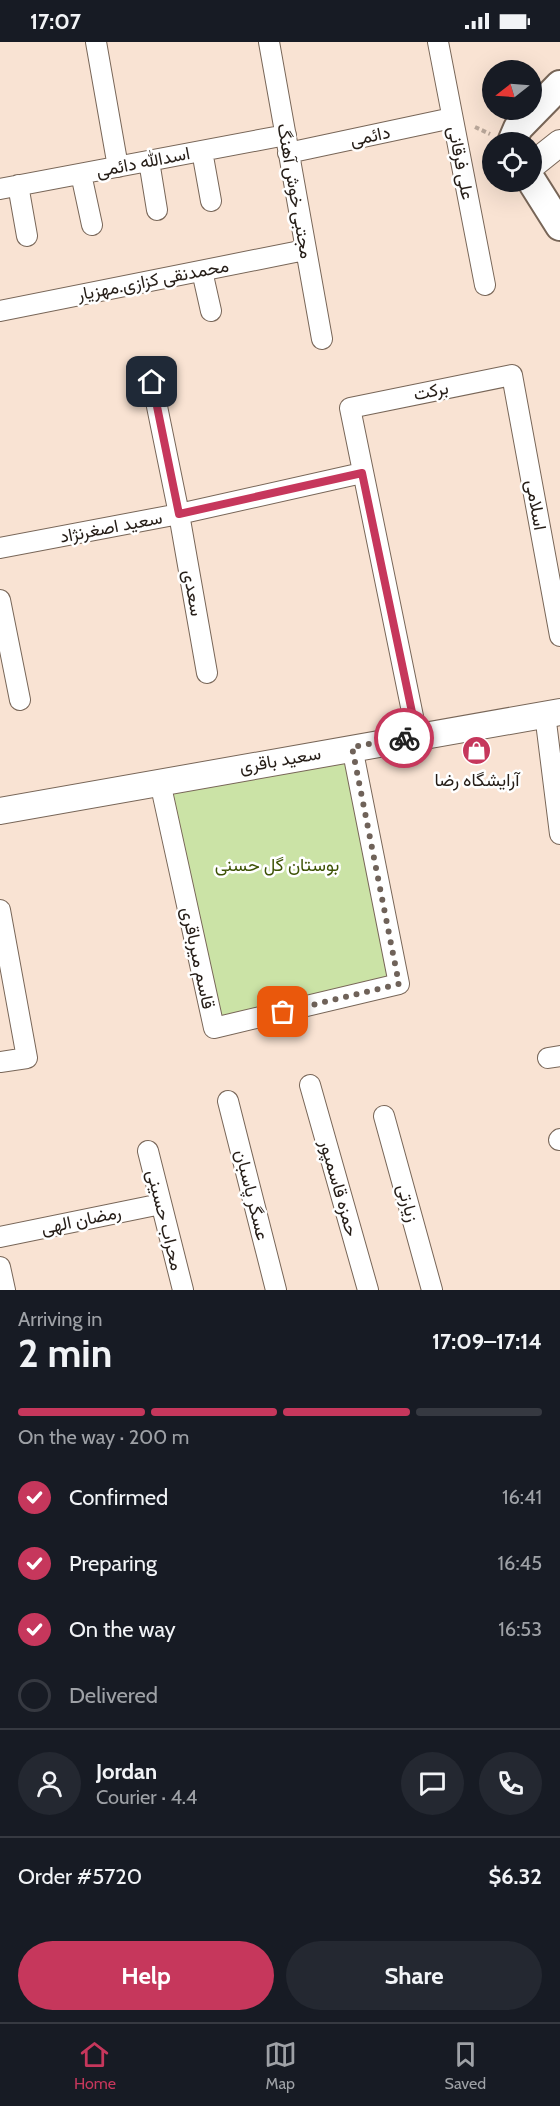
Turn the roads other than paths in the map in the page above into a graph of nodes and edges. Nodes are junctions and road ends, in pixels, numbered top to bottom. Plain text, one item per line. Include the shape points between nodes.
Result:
1 (96, 42) edge
2 (269, 42) edge
3 (438, 42) edge
4 (560, 85) edge
5 (452, 118) junction
6 (516, 132) edge
7 (287, 144) junction
8 (560, 144) edge
9 (202, 151) junction
10 (542, 158) edge
11 (149, 161) junction
12 (118, 167) junction
13 (81, 174) junction
14 (9, 187) edge
15 (539, 192) edge
16 (211, 201) dead end
17 (157, 210) dead end
18 (92, 225) dead end
19 (560, 226) edge
20 (27, 236) dead end
21 (305, 250) junction
22 (202, 271) junction
23 (484, 285) dead end
24 (0, 311) edge
25 (211, 311) dead end
26 (322, 339) dead end
27 (512, 375) joint
28 (152, 382) dead end
29 (362, 473) junction
30 (179, 514) junction
31 (0, 548) edge
32 (0, 600) edge
33 (560, 636) edge
34 (207, 672) dead end
35 (20, 700) dead end
36 (553, 713) edge
37 (417, 736) junction
38 (352, 747) junction
39 (160, 782) junction
40 (0, 811) edge
41 (560, 834) edge
42 (0, 910) edge
43 (0, 1062) edge
44 (310, 1085) dead end
45 (228, 1101) dead end
46 (384, 1116) dead end
47 (148, 1151) dead end
48 (161, 1204) junction
49 (0, 1237) edge
50 (0, 1267) edge
51 (5, 1290) edge
52 (183, 1290) edge
53 (276, 1290) edge
54 (368, 1290) edge
55 (432, 1290) edge

1 - 12 street
2 - 7 street, مجتبی خوش آهنگ
3 - 5 street, علی فرقانی
4 - 6 main road
5 - 7 street, دائمی
5 - 23 street, علی فرقانی
7 - 9 street, اسدالله دائمی
7 - 21 street, مجتبی خوش آهنگ
8 - 10 street
9 - 11 street, اسدالله دائمی
9 - 16 street
11 - 12 street, اسدالله دائمی
11 - 17 street
12 - 13 street, اسدالله دائمی
13 - 14 street, اسدالله دائمی
13 - 18 street
14 - 20 street
15 - 19 main road
21 - 22 street, محمدنقی کزازی.مهزیار
21 - 26 street, مجتبی خوش آهنگ
22 - 24 street, محمدنقی کزازی.مهزیار
22 - 25 street
27 - 29 street, برکت via 350,408
27 - 33 street, اسلامی
28 - 30 street, سعدی
29 - 30 street, سعید اصغرنژاد
29 - 37 street
30 - 31 street, سعید اصغرنژاد
30 - 34 street, سعدی
32 - 35 street
36 - 37 street, سعید باقری
36 - 41 street
37 - 38 street, سعید باقری
38 - 39 street, سعید باقری
38 - 39 street, قاسم میرباقری via 399,984 214,1028
39 - 40 street, سعید باقری
42 - 43 street via 27,1058
44 - 54 street, حمزه قاسمپور
45 - 53 street, عسگر پاسبان
46 - 55 street, زیارتی
47 - 48 street, محراب حسینی
48 - 49 street, رمضان الهی
48 - 52 street, محراب حسینی
50 - 51 street

